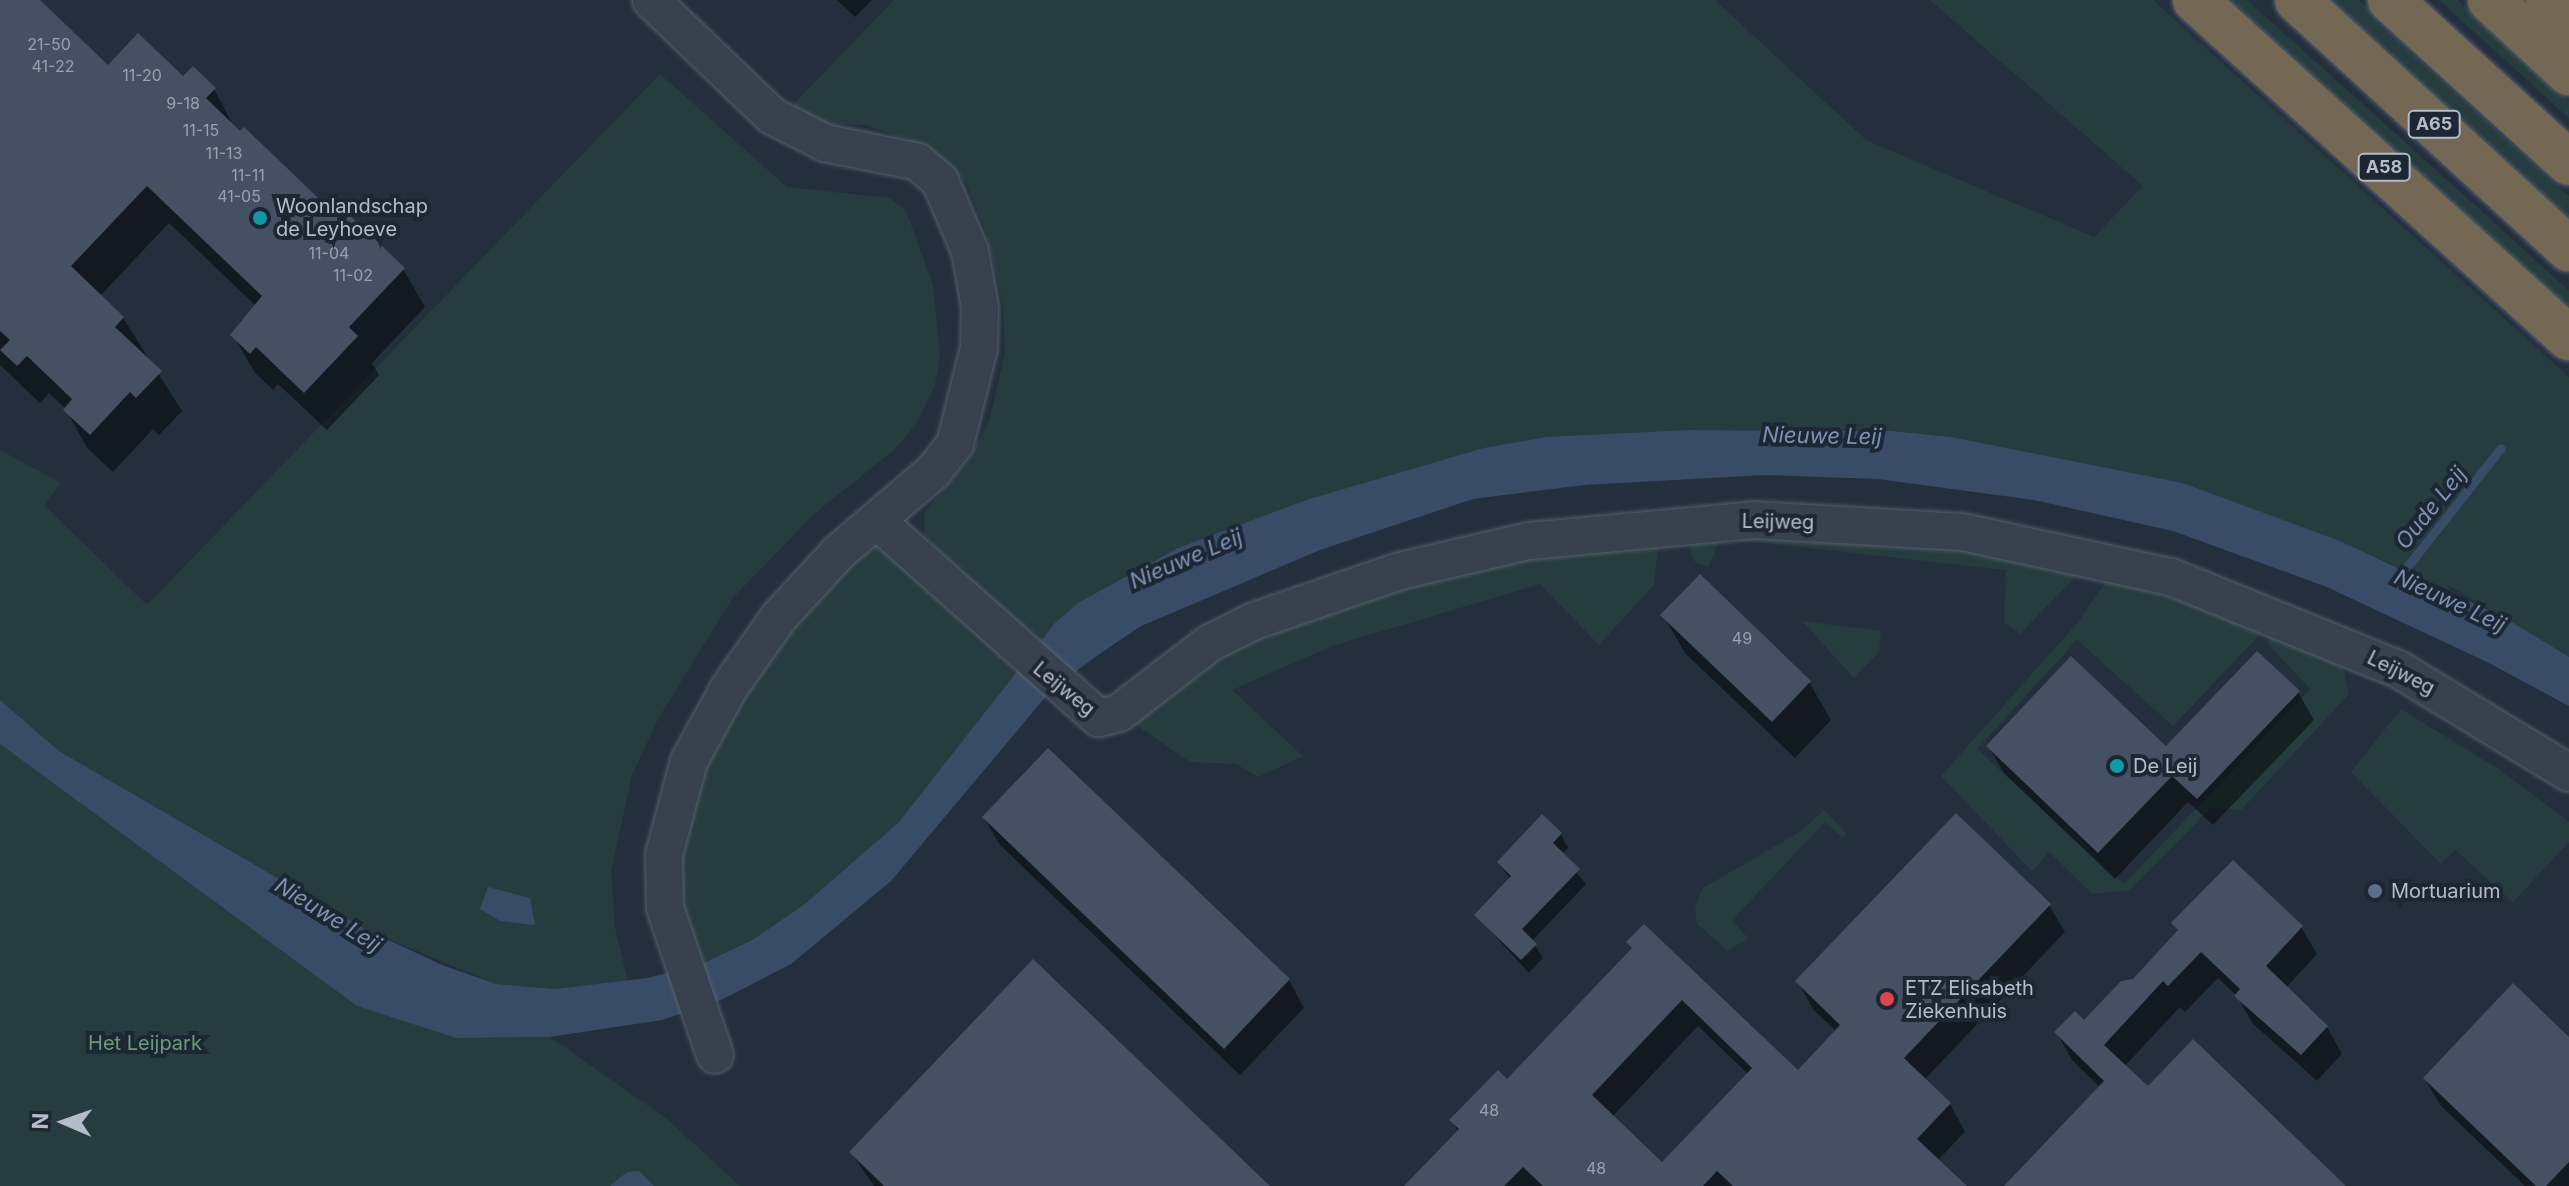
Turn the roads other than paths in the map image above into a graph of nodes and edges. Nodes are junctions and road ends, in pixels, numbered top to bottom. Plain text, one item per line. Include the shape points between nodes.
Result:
1 (651, 0) edge
2 (2195, 0) edge
3 (2297, 0) edge
4 (2390, 0) edge
5 (2490, 0) edge
6 (2548, 0) edge
7 (2569, 22) edge
8 (2569, 73) edge
9 (2569, 163) edge
10 (2569, 249) edge
11 (2569, 338) edge
12 (879, 523) junction
13 (2569, 773) edge
14 (715, 1055) dead end

1 - 12 street via 772,116 825,143 918,162 940,181 957,212 980,307 979,348 967,412 955,444 934,471
2 - 11 highway, A58 via 2335,121
3 - 10 highway, A65
4 - 9 highway
5 - 8 highway
6 - 7 highway
12 - 13 street, Leijweg via 1099,718 1110,718 1210,643 1254,621 1465,555 1678,523 1846,524 1962,532 2070,552 2186,582 2398,669
12 - 14 street via 839,552 779,617 729,688 689,761 664,855 668,925

